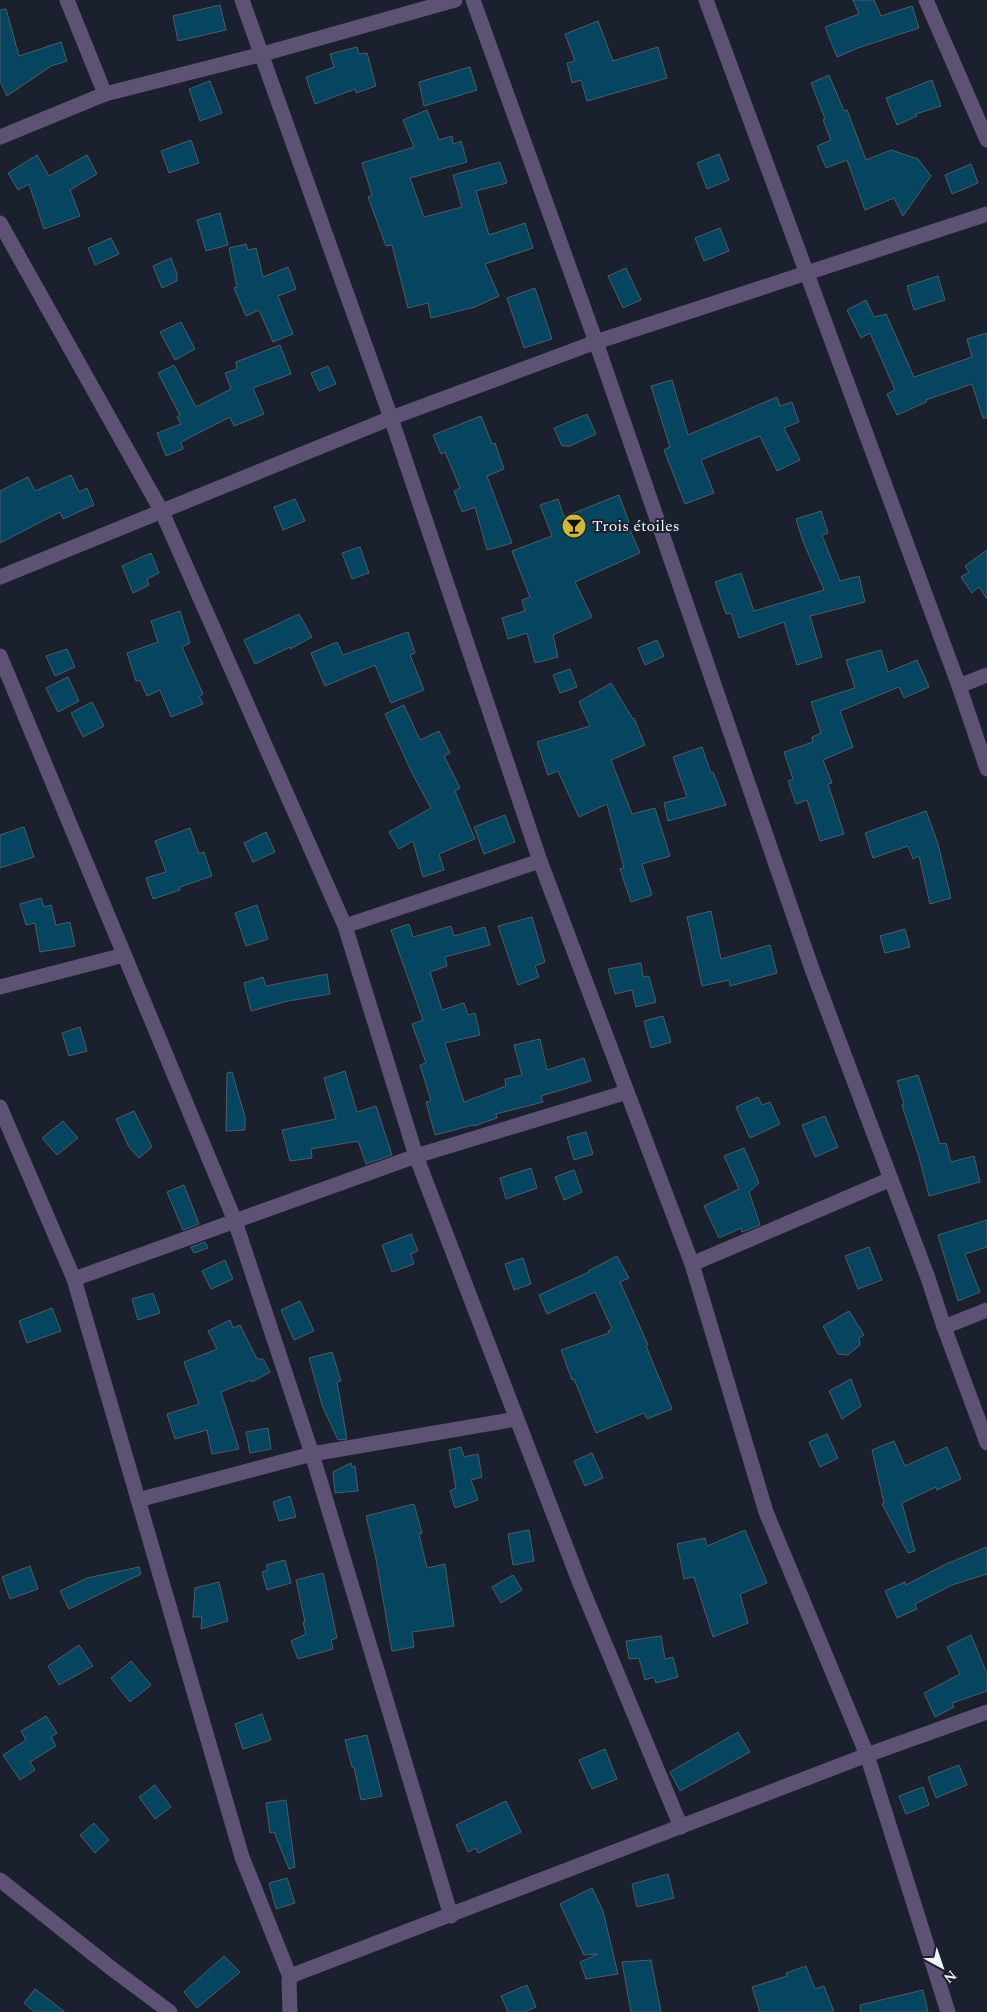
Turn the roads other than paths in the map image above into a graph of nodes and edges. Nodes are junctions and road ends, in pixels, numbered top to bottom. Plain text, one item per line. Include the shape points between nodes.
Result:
1 (67, 0) edge
2 (242, 0) edge
3 (455, 0) edge
4 (473, 0) edge
5 (706, 0) edge
6 (926, 0) edge
7 (263, 54) junction
8 (106, 94) junction
9 (0, 137) edge
10 (987, 140) edge
11 (987, 214) edge
12 (0, 223) edge
13 (807, 272) junction
14 (596, 342) junction
15 (392, 418) junction
16 (162, 512) junction
17 (0, 578) edge
18 (0, 656) edge
19 (987, 675) edge
20 (959, 686) junction
21 (987, 769) edge
22 (540, 861) junction
23 (345, 926) junction
24 (124, 955) junction
25 (0, 987) edge
26 (627, 1092) junction
27 (0, 1107) edge
28 (416, 1156) junction
29 (891, 1179) junction
30 (235, 1221) junction
31 (692, 1264) junction
32 (74, 1278) junction
33 (987, 1310) edge
34 (944, 1327) junction
35 (516, 1419) junction
36 (987, 1444) edge
37 (312, 1454) junction
38 (138, 1500) junction
39 (987, 1712) edge
40 (867, 1755) junction
41 (681, 1827) junction
42 (0, 1880) edge
43 (451, 1916) junction
44 (290, 1977) junction
45 (170, 2012) edge
46 (290, 2012) edge
47 (948, 2012) edge

1 - 8 street
2 - 7 street
3 - 7 street
4 - 14 street
5 - 13 street
6 - 10 street
7 - 8 street
7 - 15 street
8 - 9 street
11 - 13 street
12 - 16 street
13 - 14 street
13 - 20 street
14 - 15 street
14 - 29 street via 812,969
15 - 16 street
15 - 22 street
16 - 17 street
16 - 23 street
18 - 24 street
19 - 20 street
20 - 21 street
22 - 23 street
22 - 26 street
23 - 28 street
24 - 25 street
24 - 30 street
26 - 28 street
26 - 31 street
27 - 32 street
28 - 30 street
28 - 35 street
29 - 31 street
29 - 34 street
30 - 32 street
30 - 37 street
31 - 40 street via 766,1512
32 - 38 street
33 - 34 street
34 - 36 street
35 - 37 street
35 - 41 street
37 - 38 street
37 - 43 street
38 - 44 street via 242,1856
39 - 40 street
40 - 41 street
40 - 47 street
41 - 43 street
42 - 45 street
43 - 44 street
44 - 46 street

